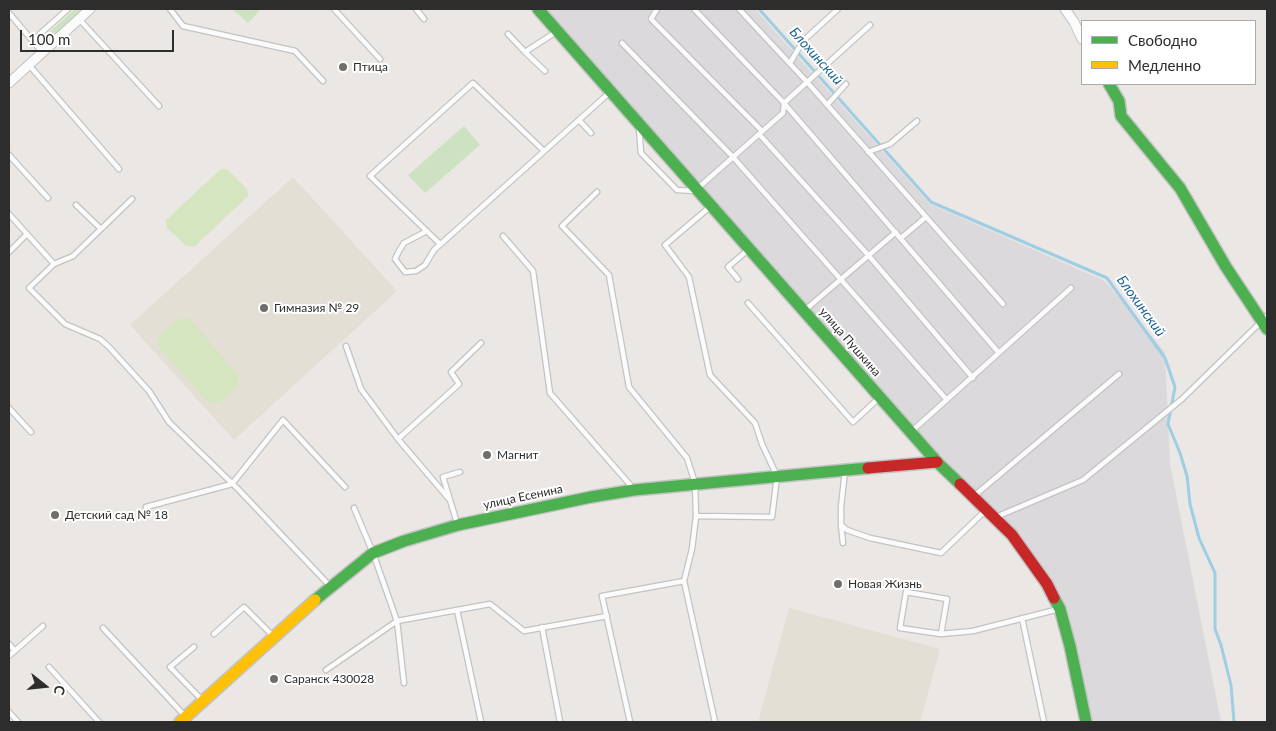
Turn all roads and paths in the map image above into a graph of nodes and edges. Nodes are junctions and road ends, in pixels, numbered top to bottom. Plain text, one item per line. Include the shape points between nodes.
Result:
1 (68, 9) edge
2 (90, 9) edge
3 (170, 9) edge
4 (334, 9) edge
5 (416, 9) edge
6 (538, 9) edge
7 (656, 9) edge
8 (694, 9) edge
9 (739, 9) edge
10 (838, 9) edge
11 (1065, 9) edge
12 (9, 13) edge
13 (79, 19) junction
14 (424, 19) dead end
15 (870, 25) dead end
16 (558, 31) junction
17 (508, 34) dead end
18 (1081, 37) edge
19 (32, 41) junction
20 (622, 43) dead end
21 (42, 52) junction
22 (526, 52) junction
23 (380, 59) dead end
24 (790, 63) junction
25 (29, 65) junction
26 (545, 71) dead end
27 (809, 80) junction
28 (323, 81) dead end
29 (9, 83) edge
30 (846, 84) dead end
31 (1110, 85) edge
32 (610, 92) junction
33 (784, 103) junction
34 (829, 103) junction
35 (159, 106) dead end
36 (579, 120) junction
37 (917, 121) dead end
38 (638, 122) junction
39 (591, 132) dead end
40 (761, 133) junction
41 (544, 151) junction
42 (868, 152) junction
43 (9, 155) edge
44 (734, 157) junction
45 (119, 169) dead end
46 (699, 190) junction
47 (597, 192) dead end
48 (48, 198) dead end
49 (132, 200) dead end
50 (76, 205) dead end
51 (712, 205) junction
52 (9, 214) edge
53 (926, 217) junction
54 (101, 230) junction
55 (427, 231) junction
56 (896, 232) junction
57 (27, 234) junction
58 (503, 236) dead end
59 (901, 238) junction
60 (440, 244) junction
61 (750, 248) junction
62 (9, 252) edge
63 (869, 256) junction
64 (54, 264) junction
65 (738, 279) dead end
66 (841, 280) junction
67 (1071, 288) dead end
68 (748, 303) dead end
69 (1003, 304) dead end
70 (804, 311) junction
71 (1265, 322) edge
72 (481, 343) dead end
73 (346, 346) dead end
74 (999, 353) junction
75 (1119, 374) dead end
76 (973, 378) junction
77 (880, 397) junction
78 (947, 400) junction
79 (9, 408) edge
80 (31, 432) dead end
81 (911, 432) junction
82 (398, 439) junction
83 (937, 462) junction
84 (845, 470) junction
85 (460, 472) dead end
86 (777, 476) junction
87 (232, 484) junction
88 (695, 484) junction
89 (346, 487) dead end
90 (634, 490) junction
91 (973, 497) junction
92 (449, 499) junction
93 (146, 507) dead end
94 (354, 508) dead end
95 (986, 510) junction
96 (696, 516) junction
97 (994, 518) junction
98 (458, 525) junction
99 (840, 525) junction
100 (843, 543) dead end
101 (373, 553) junction
102 (684, 581) junction
103 (330, 586) junction
104 (1060, 609) junction
105 (457, 610) junction
106 (607, 616) junction
107 (1022, 618) junction
108 (397, 621) junction
109 (43, 626) dead end
110 (542, 627) junction
111 (102, 628) dead end
112 (214, 634) dead end
113 (941, 634) junction
114 (274, 637) junction
115 (9, 644) edge
116 (194, 647) dead end
117 (15, 651) junction
118 (9, 656) edge
119 (49, 667) dead end
120 (326, 670) dead end
121 (404, 683) dead end
122 (203, 702) junction
123 (9, 712) edge
124 (183, 720) edge
125 (18, 722) edge
126 (99, 722) edge
127 (481, 722) edge
128 (560, 722) edge
129 (630, 722) edge
130 (715, 722) edge
131 (1044, 722) edge
132 (1086, 722) edge

1 - 19 lane
2 - 13 street
3 - 28 lane via 183,26 295,51
4 - 23 lane
5 - 14 lane
6 - 16 street, улица Пушкина
7 - 40 lane via 651,19
8 - 33 lane
9 - 24 lane
10 - 24 lane via 803,41
11 - 18 street
12 - 19 lane
13 - 21 street
13 - 35 lane
15 - 27 lane
16 - 22 lane
16 - 32 street, улица Пушкина
17 - 22 lane
19 - 21 lane
20 - 44 lane
21 - 25 street
22 - 26 lane
24 - 27 lane
25 - 29 street
25 - 45 lane
27 - 33 lane
27 - 34 lane
30 - 34 lane
31 - 71 street via 1120,101 1121,116 1180,188 1226,267
32 - 36 lane
32 - 38 street, улица Пушкина
33 - 40 lane via 783,113
33 - 56 lane
34 - 42 lane
36 - 39 lane
36 - 41 lane
37 - 42 lane via 890,144
38 - 46 street, улица Пушкина
38 - 46 lane via 641,153 677,190
40 - 44 lane
40 - 63 lane
41 - 55 lane via 473,83 370,176
41 - 60 lane
42 - 53 lane
43 - 48 lane
44 - 46 lane
44 - 66 lane
46 - 51 street, улица Пушкина
47 - 88 lane via 562,226 609,275 628,388 687,458
49 - 54 lane
50 - 54 lane
51 - 61 street, улица Пушкина
51 - 86 lane via 665,245 689,277 710,375 756,423
52 - 57 lane
53 - 59 lane
53 - 69 lane
54 - 64 lane via 73,256
55 - 60 lane
55 - 60 lane via 404,243 399,251 395,259 405,272 416,271 425,265
56 - 59 lane
56 - 63 lane
57 - 62 lane
57 - 64 lane
58 - 90 lane via 533,271 550,393
59 - 74 lane
61 - 65 lane via 728,267
61 - 70 street, улица Пушкина
63 - 66 lane
63 - 76 lane
64 - 87 lane via 29,288 65,324 100,339 109,347 149,391 169,422
66 - 70 lane
66 - 78 lane
67 - 74 lane
68 - 77 lane via 852,422
70 - 77 street, улица Пушкина
71 - 97 lane via 1182,399 1083,480
72 - 82 lane via 451,372 459,384
73 - 82 lane via 361,389
74 - 76 lane
75 - 91 lane
76 - 78 lane
77 - 81 street, улица Пушкина
78 - 81 lane
79 - 80 lane
81 - 83 street, улица Пушкина
82 - 92 lane
83 - 84 street, улица Есенина
83 - 91 street, улица Пушкина
84 - 86 street, улица Есенина
84 - 99 lane
85 - 92 lane via 443,477
86 - 88 street, улица Есенина
86 - 96 lane via 772,516
87 - 89 lane via 282,420
87 - 93 lane
87 - 103 lane
88 - 90 street, улица Есенина
88 - 96 lane
90 - 98 street, улица Есенина
91 - 95 street, улица Пушкина
92 - 98 lane
94 - 101 lane
95 - 97 street, улица Пушкина
95 - 99 lane via 941,553 870,538
96 - 102 lane
97 - 104 street, улица Пушкина via 1012,535 1047,584
98 - 101 street, улица Есенина
99 - 100 lane
101 - 103 street, улица Есенина
101 - 108 lane
102 - 106 lane via 602,596
102 - 130 lane
103 - 114 street, улица Есенина
104 - 107 lane
104 - 132 street, улица Пушкина
105 - 108 lane
105 - 110 lane via 490,604 524,631
105 - 127 lane
106 - 110 lane
106 - 129 lane
107 - 113 lane via 973,631
107 - 131 lane
108 - 120 lane
108 - 121 lane
109 - 117 lane
110 - 128 lane
111 - 124 lane
112 - 114 lane via 244,607
113 - 113 lane via 900,628 906,592 948,598
114 - 122 street, улица Есенина
115 - 117 lane
116 - 122 lane via 170,667
117 - 118 lane
119 - 126 lane
122 - 124 street, улица Есенина
123 - 125 lane

